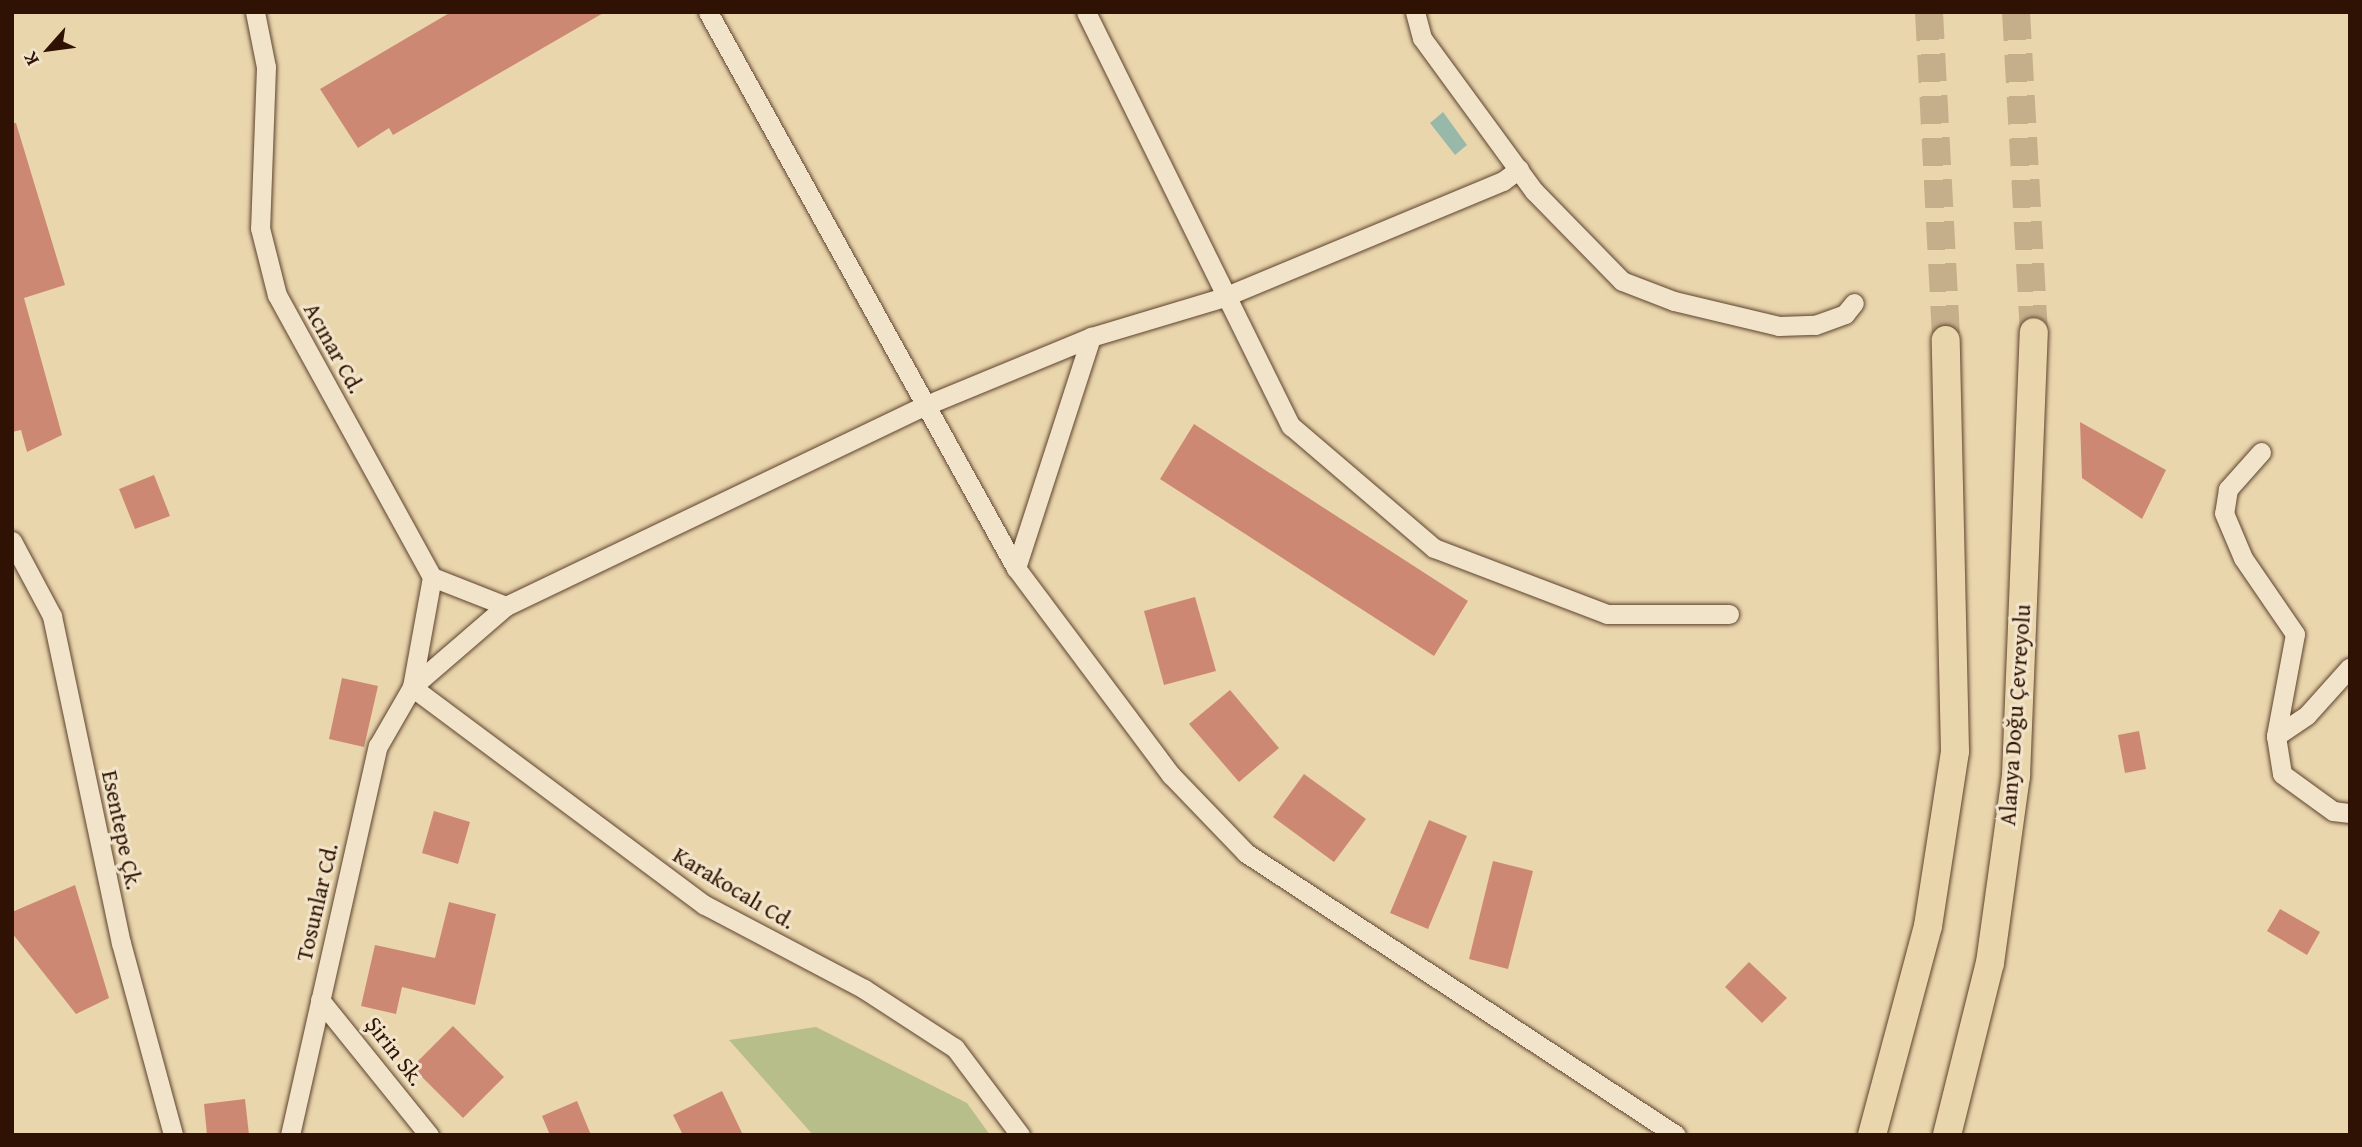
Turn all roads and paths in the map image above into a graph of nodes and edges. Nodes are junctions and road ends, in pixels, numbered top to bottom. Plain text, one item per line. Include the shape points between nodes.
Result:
1 (255, 12) edge
2 (708, 12) edge
3 (1086, 12) edge
4 (1415, 12) edge
5 (1519, 169) junction
6 (1224, 298) junction
7 (1854, 303) dead end
8 (2034, 332) tunnel mouth
9 (1091, 337) junction
10 (1947, 340) tunnel mouth
11 (924, 406) junction
12 (2261, 452) dead end
13 (12, 541) edge
14 (1016, 568) junction
15 (432, 577) junction
16 (506, 606) junction
17 (1729, 614) dead end
18 (2350, 667) edge
19 (412, 687) junction
20 (2276, 737) junction
21 (2350, 813) edge
22 (320, 1000) junction
23 (173, 1135) edge
24 (290, 1135) edge
25 (429, 1135) edge
26 (1020, 1135) edge
27 (1676, 1135) edge
28 (1872, 1135) edge
29 (1947, 1135) edge

1 - 15 street, Acınar Cd. via 266,67 260,228 277,295
2 - 11 street
3 - 6 street
4 - 5 street via 1422,38
5 - 6 street via 1503,181
5 - 7 street via 1622,281 1674,300 1779,326 1815,325 1844,314
6 - 9 street
6 - 17 street via 1291,426 1434,548 1607,614
8 - 29 highway, Alanya Doğu Çevreyolu via 2016,776 1990,963
9 - 11 street
9 - 14 street
10 - 28 highway via 1955,751 1928,926
11 - 14 street
11 - 16 street
12 - 20 street via 2228,489 2224,513 2243,558 2295,634
13 - 23 street, Esentepe Çk. via 52,616 121,943
14 - 27 street via 1171,775 1246,853
15 - 16 street
15 - 19 street
16 - 19 street
18 - 20 street via 2306,715
19 - 22 street, Tosunlar Cd. via 378,746
19 - 26 street, Karakocalı Cd. via 705,905 864,989 955,1048
20 - 21 street via 2289,785 2333,811
22 - 24 street, Tosunlar Cd.
22 - 25 street, Şirin Sk.

